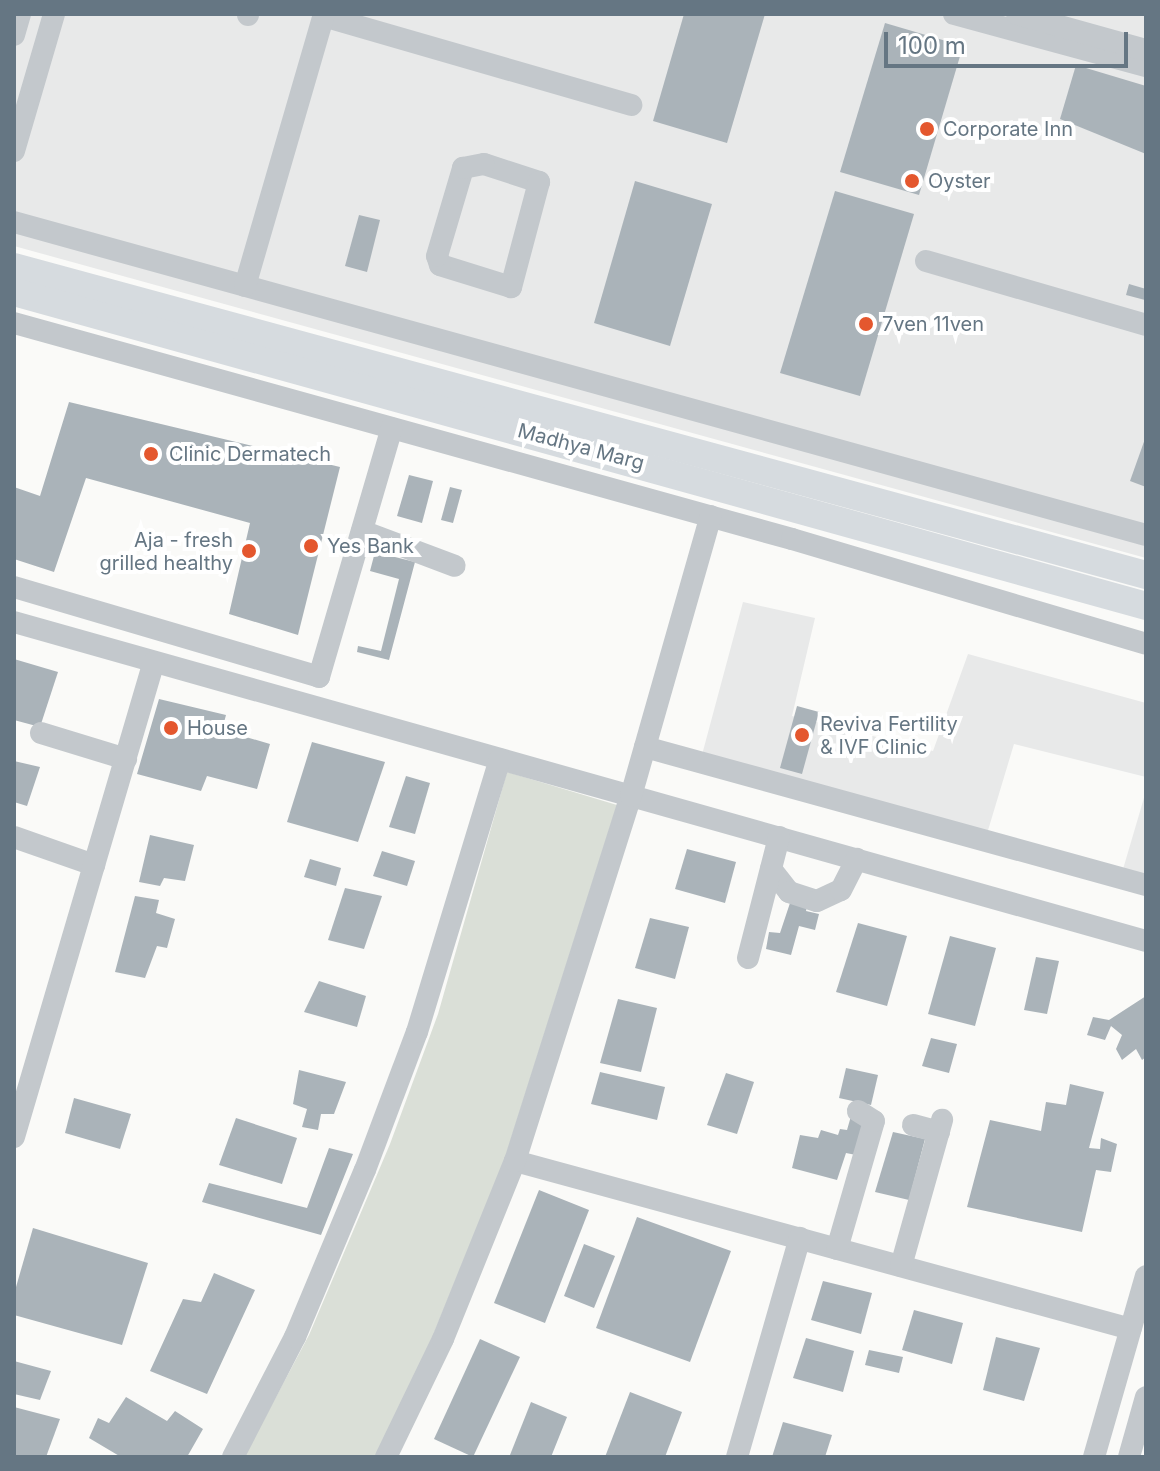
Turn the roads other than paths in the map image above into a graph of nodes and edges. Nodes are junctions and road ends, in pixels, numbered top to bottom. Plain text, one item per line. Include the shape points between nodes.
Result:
1 (20, 14) edge
2 (54, 14) edge
3 (954, 14) edge
4 (1017, 14) edge
5 (324, 15) edge
6 (1057, 34) junction
7 (14, 35) edge
8 (1146, 50) edge
9 (1146, 66) edge
10 (631, 105) dead end
11 (14, 151) edge
12 (539, 182) joint
13 (14, 222) edge
14 (926, 261) dead end
15 (14, 267) edge
16 (245, 286) junction
17 (14, 292) edge
18 (14, 323) edge
19 (1146, 325) edge
20 (392, 428) junction
21 (711, 516) junction
22 (362, 531) junction
23 (1146, 535) edge
24 (455, 566) dead end
25 (1146, 575) edge
26 (14, 587) edge
27 (1146, 606) edge
28 (14, 622) edge
29 (1146, 644) edge
30 (154, 662) junction
31 (41, 733) dead end
32 (645, 747) junction
33 (126, 759) junction
34 (500, 759) junction
35 (631, 796) junction
36 (14, 837) edge
37 (779, 837) junction
38 (857, 859) junction
39 (94, 865) junction
40 (771, 869) junction
41 (1146, 885) edge
42 (1146, 941) edge
43 (748, 958) dead end
44 (858, 1111) dead end
45 (913, 1125) dead end
46 (14, 1137) edge
47 (515, 1161) junction
48 (800, 1238) junction
49 (837, 1249) junction
50 (901, 1266) junction
51 (1146, 1276) edge
52 (1131, 1329) junction
53 (1146, 1397) edge
54 (233, 1457) edge
55 (386, 1457) edge
56 (737, 1457) edge
57 (1094, 1457) edge
58 (1129, 1457) edge

1 - 7 street
2 - 11 street
3 - 6 street
4 - 6 street
5 - 10 street
5 - 16 street
6 - 8 street
6 - 9 street
12 - 12 street via 511,287 440,265 437,256 463,168 484,164
13 - 16 street
14 - 19 street
15 - 25 main road, Madhya Marg
16 - 23 street
17 - 27 main road, Madhya Marg
18 - 20 street
20 - 21 street
20 - 22 street
21 - 29 street
21 - 32 street
22 - 24 street
22 - 26 street via 319,677
28 - 30 street
30 - 33 street
30 - 34 street
31 - 33 street
32 - 35 street
32 - 41 street
33 - 39 street
34 - 35 street
34 - 54 street via 417,1032 381,1129 295,1337
35 - 37 street
35 - 47 street
36 - 39 street
37 - 38 street
37 - 40 street
38 - 40 street via 841,890 817,901 789,892
38 - 42 street
39 - 46 street
40 - 43 street
44 - 49 street via 874,1121
45 - 50 street via 940,1126
47 - 48 street
47 - 55 street via 443,1339
48 - 49 street
48 - 56 street
49 - 50 street
50 - 52 street
51 - 52 street
52 - 57 street
53 - 58 street

